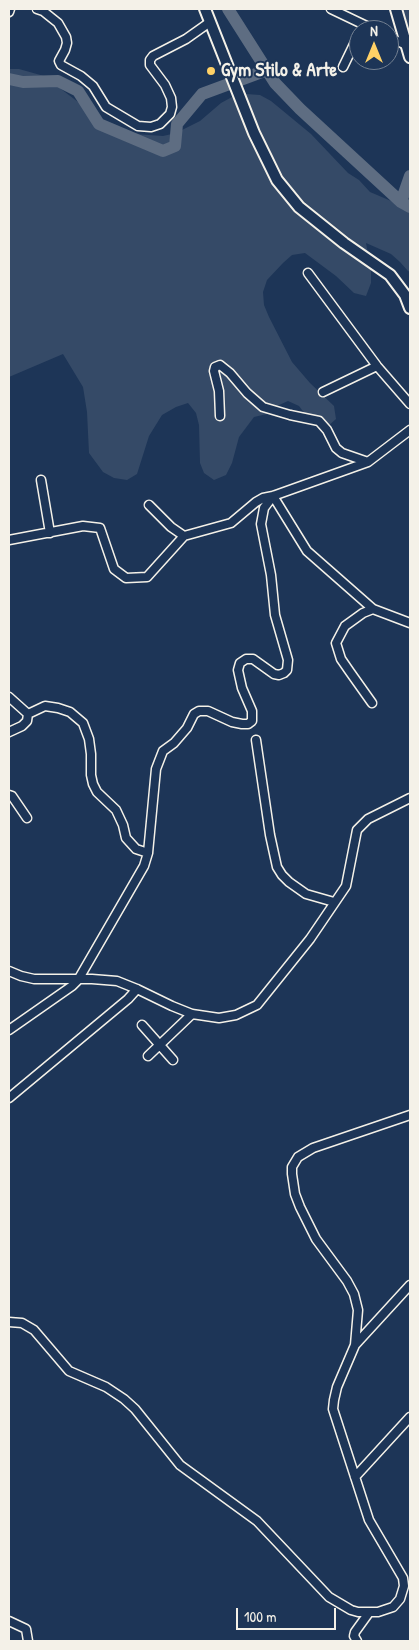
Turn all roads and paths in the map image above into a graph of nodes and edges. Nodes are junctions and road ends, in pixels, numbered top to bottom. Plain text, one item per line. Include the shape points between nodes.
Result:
1 (37, 9) edge
2 (205, 9) edge
3 (331, 9) edge
4 (396, 9) edge
5 (350, 20) edge
6 (210, 22) junction
7 (399, 41) edge
8 (406, 44) junction
9 (349, 55) edge
10 (410, 57) edge
11 (343, 67) dead end
12 (308, 273) dead end
13 (410, 308) edge
14 (377, 366) junction
15 (323, 392) dead end
16 (410, 404) edge
17 (220, 416) dead end
18 (410, 430) edge
19 (368, 462) junction
20 (41, 480) dead end
21 (273, 496) junction
22 (149, 505) dead end
23 (50, 533) junction
24 (184, 536) junction
25 (9, 540) edge
26 (373, 609) junction
27 (410, 623) edge
28 (9, 697) edge
29 (372, 703) dead end
30 (28, 714) junction
31 (9, 732) edge
32 (256, 740) dead end
33 (9, 795) edge
34 (410, 798) edge
35 (27, 818) dead end
36 (148, 853) junction
37 (334, 902) junction
38 (9, 971) edge
39 (78, 980) junction
40 (137, 989) junction
41 (192, 1014) junction
42 (142, 1025) dead end
43 (9, 1030) edge
44 (160, 1044) junction
45 (148, 1056) dead end
46 (173, 1060) dead end
47 (9, 1098) edge
48 (410, 1115) edge
49 (410, 1285) edge
50 (9, 1322) edge
51 (355, 1345) junction
52 (410, 1417) edge
53 (355, 1477) junction
54 (368, 1614) junction
55 (9, 1621) edge
56 (28, 1641) edge
57 (357, 1641) edge

1 - 6 street via 58,23 66,37 65,50 59,61 61,65 94,86 106,107 138,126 150,127 160,124 170,114 172,98 150,65 150,60
2 - 6 main road
3 - 5 street
4 - 8 main road
6 - 13 main road via 254,133 277,180 299,206 390,274
7 - 8 street
8 - 10 main road
9 - 11 street
12 - 14 street
14 - 15 street
14 - 16 street
17 - 19 street via 214,371 220,365 263,407 319,422 342,453
18 - 19 street
19 - 21 street
20 - 23 street
21 - 24 street via 256,502 231,523
21 - 26 street via 307,550
21 - 36 street via 264,508 260,524 271,575 275,615 288,660 287,670 274,674 253,659 246,659 238,670 252,711 252,721 242,724 208,711 199,711 164,751 156,770
22 - 24 street
23 - 24 street via 83,526 100,528 114,569 126,578 147,577
23 - 25 street
26 - 27 street
26 - 29 street via 345,626 336,643 341,659
28 - 30 street
30 - 31 street via 22,726
30 - 36 street via 45,706 58,708 70,712 82,723 90,739 93,784 116,810 126,838 136,849
32 - 37 street via 277,867 289,882 306,894
33 - 35 street
34 - 37 street via 368,819 357,830 346,886
36 - 39 street via 144,866
37 - 41 street via 310,939 256,1005 236,1015 219,1018
38 - 39 street via 34,979
39 - 40 street via 117,982
39 - 43 street
40 - 41 street
40 - 47 street
41 - 44 street
42 - 44 street
44 - 45 street
44 - 46 street
48 - 51 street via 313,1148 298,1157 292,1167 292,1182 300,1207 316,1239 354,1294 358,1310
49 - 51 street
50 - 54 street via 34,1330 69,1371 106,1387 124,1399 135,1408 180,1465 256,1522 329,1597 351,1610
51 - 53 street via 337,1387 333,1409
52 - 53 street
53 - 54 street via 372,1527 403,1578 404,1586 398,1603 387,1610
54 - 57 street via 355,1632
55 - 56 street via 26,1629

